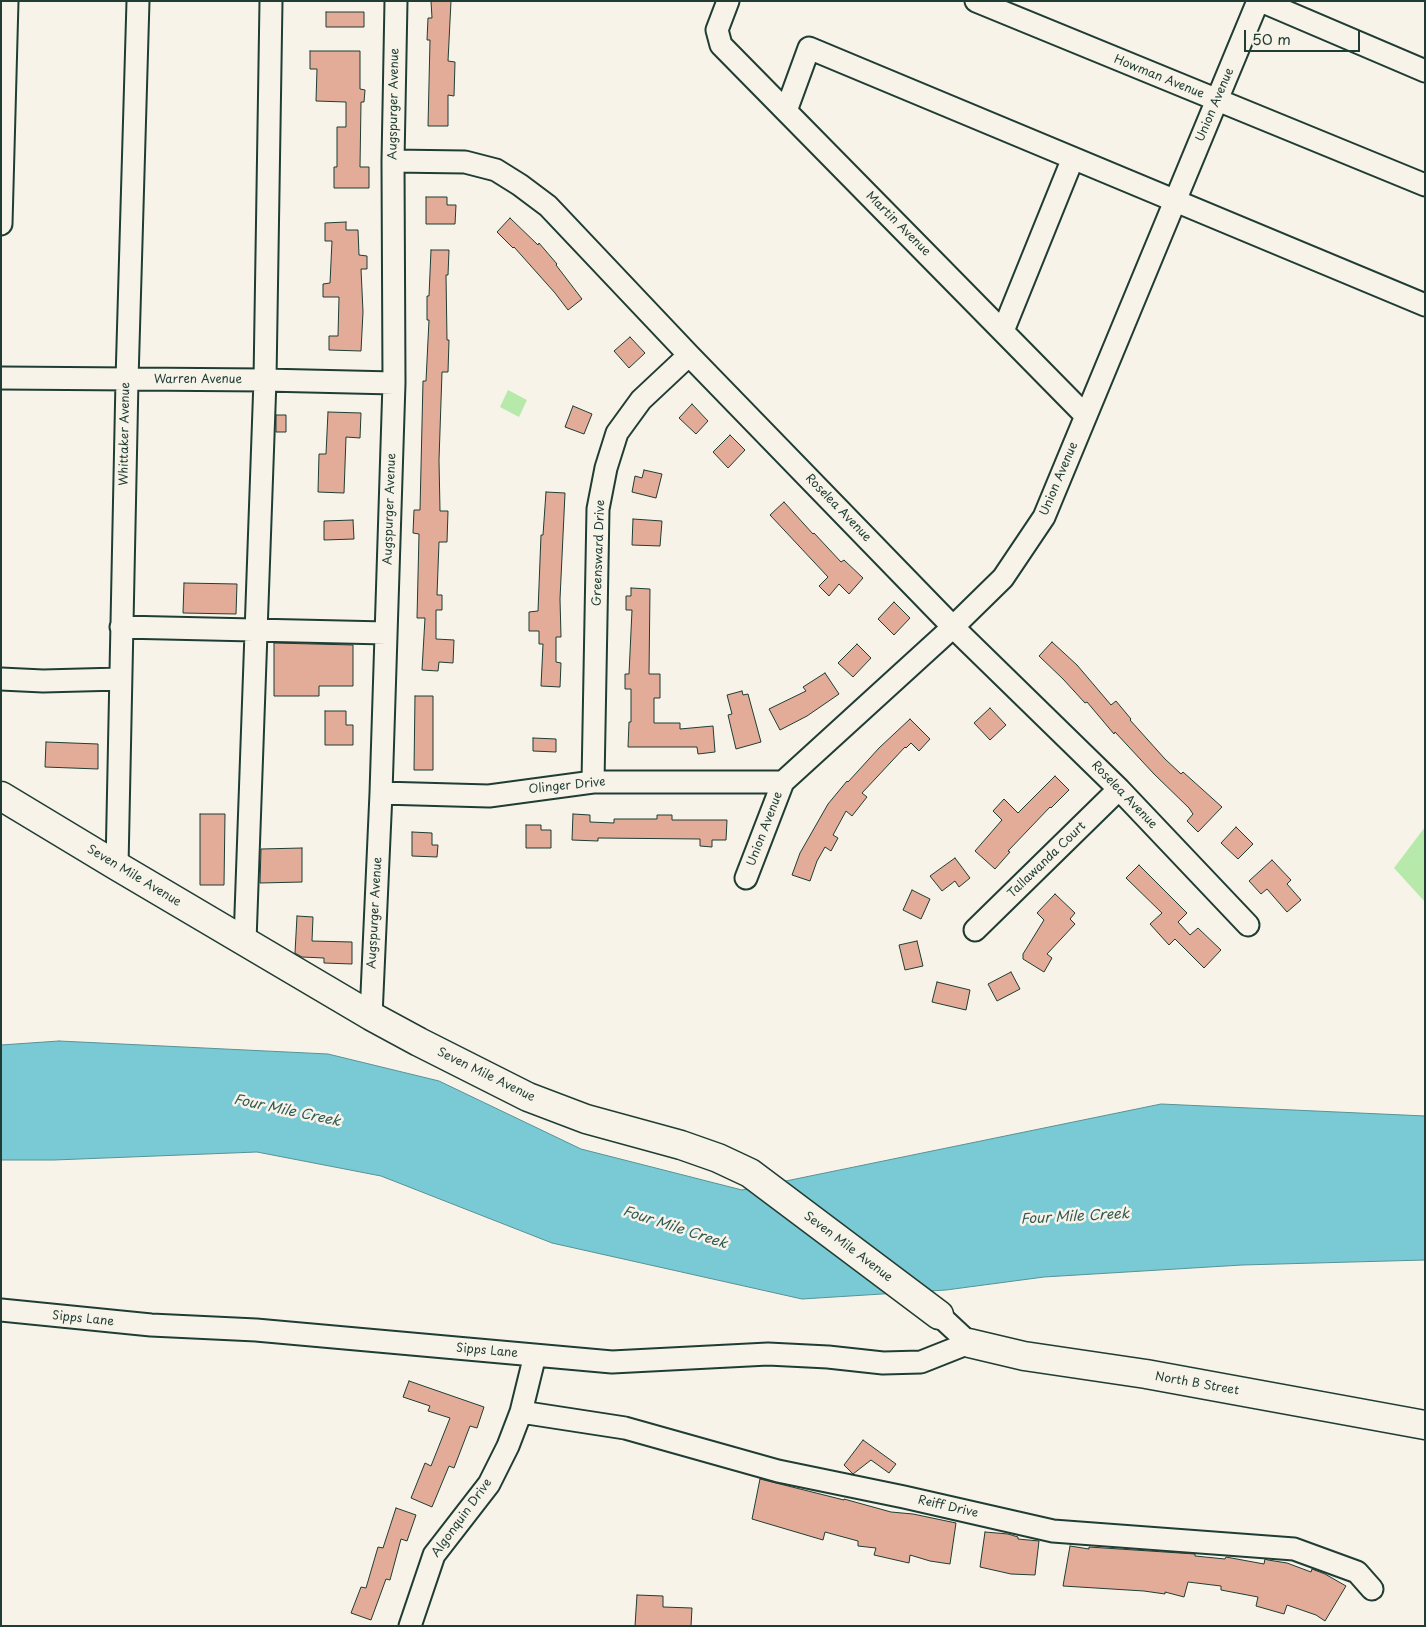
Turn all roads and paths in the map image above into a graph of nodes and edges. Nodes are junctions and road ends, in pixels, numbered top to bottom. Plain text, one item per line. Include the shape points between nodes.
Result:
1 (7, 1) edge
2 (138, 1) edge
3 (271, 1) edge
4 (396, 1) edge
5 (728, 1) edge
6 (976, 1) edge
7 (1260, 1) edge
8 (1425, 71) edge
9 (1217, 101) junction
10 (786, 111) junction
11 (1073, 158) junction
12 (394, 161) junction
13 (1425, 185) edge
14 (1175, 201) junction
15 (1, 224) edge
16 (1425, 305) edge
17 (1003, 331) junction
18 (689, 355) junction
19 (1, 378) edge
20 (127, 380) junction
21 (265, 380) junction
22 (394, 383) junction
23 (1086, 415) junction
24 (121, 626) junction
25 (953, 627) junction
26 (256, 631) junction
27 (386, 633) junction
28 (1, 678) edge
29 (120, 679) junction
30 (593, 782) junction
31 (783, 782) junction
32 (1119, 789) junction
33 (381, 793) junction
34 (1, 796) edge
35 (117, 866) junction
36 (746, 878) dead end
37 (1248, 925) dead end
38 (975, 930) dead end
39 (245, 941) junction
40 (370, 1016) junction
41 (1, 1310) edge
42 (939, 1315) joint
43 (969, 1343) junction
44 (535, 1355) junction
45 (520, 1412) junction
46 (1425, 1425) edge
47 (1372, 1589) dead end
48 (410, 1626) edge

1 - 15 street
2 - 20 street, Whittaker Avenue
3 - 21 street
4 - 12 street, Augspurger Avenue
5 - 10 street, Martin Avenue via 717,30 720,45
6 - 9 street, Howman Avenue
7 - 8 street
7 - 9 street, Union Avenue
9 - 13 street, Howman Avenue
9 - 14 street, Union Avenue
10 - 11 street via 809,48
10 - 17 street, Martin Avenue
11 - 14 street
11 - 17 street
12 - 18 street, Roselea Avenue via 465,162 496,170 520,185 548,206
12 - 22 street, Augspurger Avenue
14 - 16 street
14 - 23 street, Union Avenue
17 - 23 street, Martin Avenue
18 - 25 street, Roselea Avenue
18 - 30 street, Greensward Drive via 641,400 617,434 606,468 598,509
19 - 20 street, Warren Avenue
20 - 21 street, Warren Avenue
20 - 24 street, Whittaker Avenue
21 - 22 street, Warren Avenue
21 - 26 street
22 - 27 street, Augspurger Avenue
23 - 25 street, Union Avenue via 1044,517 1003,578
24 - 26 street
24 - 29 street, Whittaker Avenue
25 - 31 street, Union Avenue
25 - 32 street, Roselea Avenue
26 - 27 street
26 - 39 street
27 - 33 street, Augspurger Avenue
28 - 29 street via 53,681
29 - 35 street, Whittaker Avenue
30 - 31 street, Olinger Drive
30 - 33 street, Olinger Drive via 489,796
31 - 36 street, Union Avenue
32 - 37 street, Roselea Avenue
32 - 38 street, Tallawanda Court
33 - 40 street, Augspurger Avenue
34 - 35 main road, Seven Mile Avenue
35 - 39 main road, Seven Mile Avenue
39 - 40 main road, Seven Mile Avenue
40 - 42 main road, Seven Mile Avenue via 528,1097 586,1119 681,1145 750,1173
41 - 44 street, Sipps Lane
42 - 43 street, Seven Mile Avenue
43 - 44 street, Sipps Lane via 921,1362 883,1363 768,1354 612,1362
43 - 46 main road, North B Street via 1024,1356 1155,1376
44 - 45 street, Algonquin Drive
45 - 47 street, Reiff Drive via 625,1428 778,1470 1053,1531 1294,1549 1357,1572
45 - 48 street, Algonquin Drive via 489,1484 434,1555

